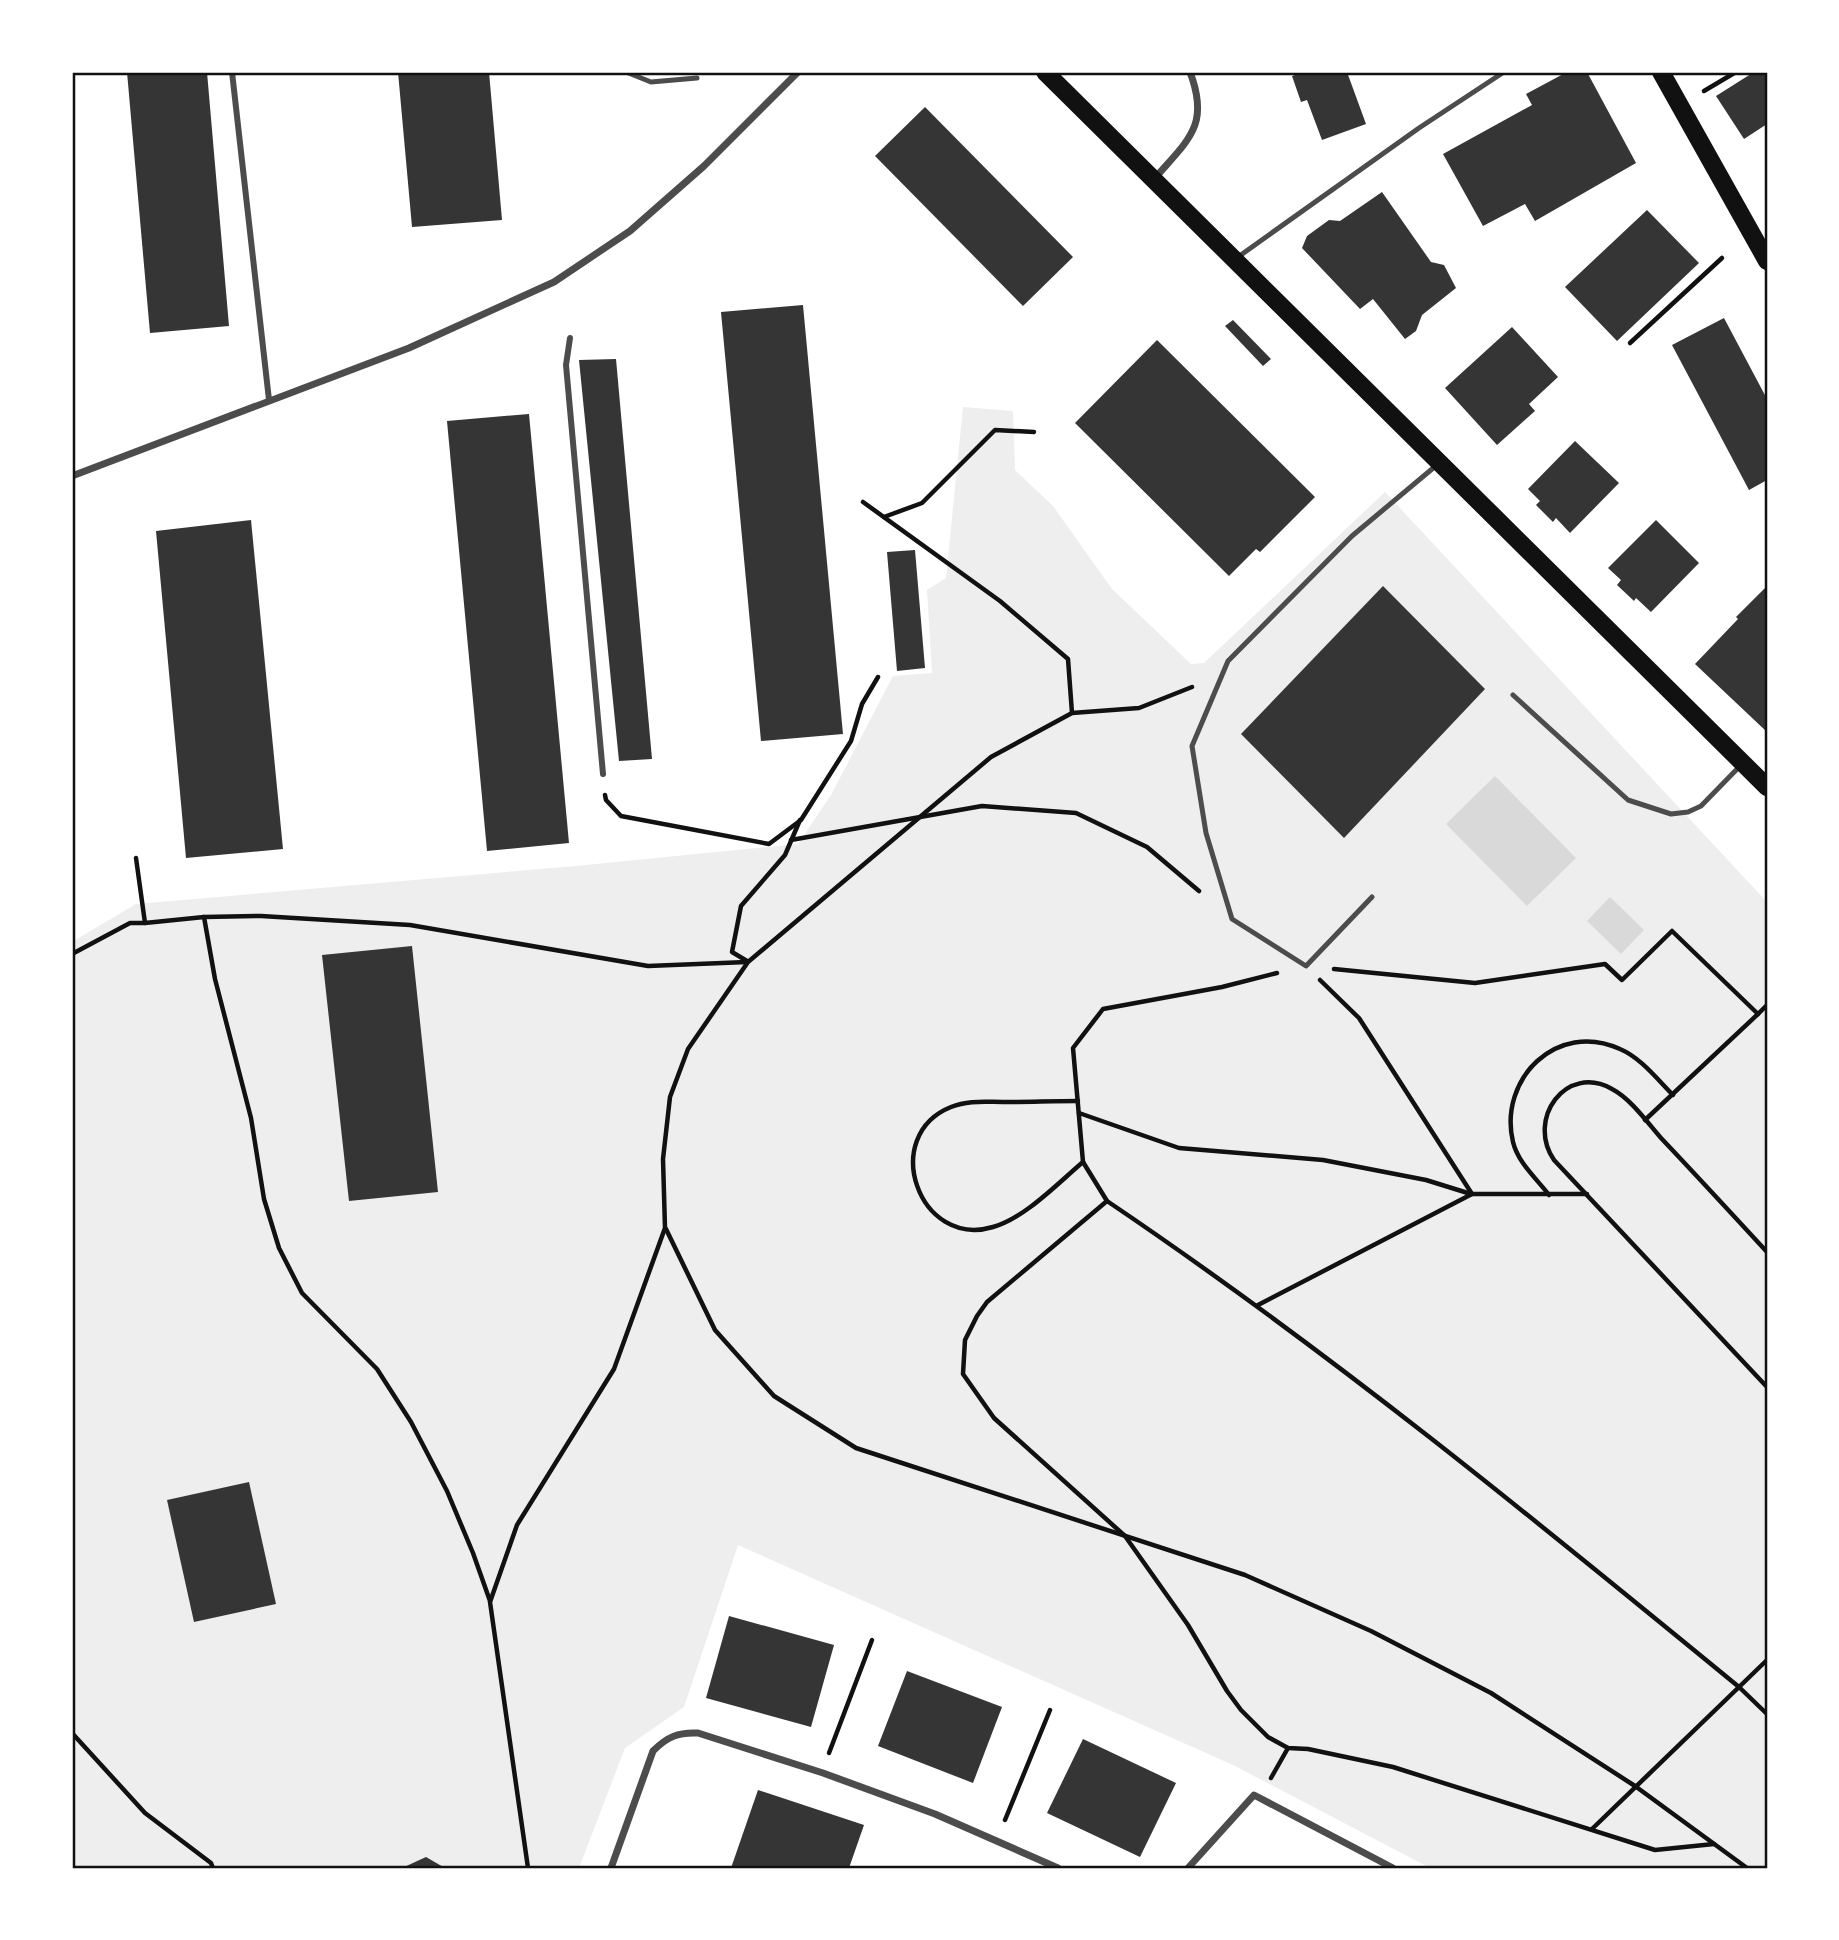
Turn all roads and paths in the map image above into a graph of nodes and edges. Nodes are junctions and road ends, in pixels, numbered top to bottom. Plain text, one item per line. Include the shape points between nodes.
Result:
1 (232, 72) edge
2 (626, 72) edge
3 (798, 72) edge
4 (1045, 72) edge
5 (1191, 72) edge
6 (1504, 72) edge
7 (1661, 72) edge
8 (1736, 72) edge
9 (697, 78) dead end
10 (1703, 92) dead end
11 (1154, 178) junction
12 (1235, 258) junction
13 (1722, 258) dead end
14 (1767, 261) edge
15 (570, 338) dead end
16 (1630, 343) dead end
17 (269, 400) junction
18 (1034, 432) dead end
19 (1441, 462) junction
20 (72, 476) edge
21 (863, 502) dead end
22 (883, 517) junction
23 (1228, 661) junction
24 (878, 677) dead end
25 (1513, 695) dead end
26 (1072, 713) junction
27 (1743, 762) junction
28 (603, 774) joint
29 (1767, 787) edge
30 (917, 819) junction
31 (800, 820) junction
32 (791, 841) junction
33 (136, 858) dead end
34 (1372, 897) dead end
35 (204, 917) junction
36 (1232, 919) junction
37 (145, 923) junction
38 (72, 954) edge
39 (748, 962) junction
40 (1306, 966) junction
41 (1767, 1006) edge
42 (1758, 1014) junction
43 (1672, 1095) junction
44 (1078, 1101) junction
45 (1079, 1112) junction
46 (1645, 1120) junction
47 (1083, 1162) junction
48 (1472, 1194) junction
49 (1588, 1194) junction
50 (1550, 1196) junction
51 (1107, 1201) junction
52 (665, 1227) junction
53 (1767, 1252) edge
54 (1258, 1306) junction
55 (1767, 1388) edge
56 (1125, 1536) junction
57 (490, 1602) junction
58 (872, 1640) dead end
59 (1767, 1660) edge
60 (1739, 1687) junction
61 (1050, 1710) dead end
62 (1767, 1714) edge
63 (72, 1733) edge
64 (1288, 1748) junction
65 (827, 1760) dead end
66 (1635, 1786) junction
67 (1259, 1797) junction
68 (1010, 1810) dead end
69 (1592, 1829) junction
70 (1714, 1844) junction
71 (213, 1868) edge
72 (528, 1868) edge
73 (611, 1868) edge
74 (1058, 1868) edge
75 (1188, 1868) edge
76 (1394, 1868) edge
77 (1747, 1868) edge

1 - 17 street
2 - 9 lane via 651,82
3 - 17 street via 704,166 630,231 554,282 410,348
4 - 11 main road
5 - 11 street via 1198,93 1198,121
6 - 12 lane
7 - 14 main road
8 - 10 path
11 - 12 main road
12 - 19 main road
13 - 16 path
15 - 28 street via 566,365
17 - 20 street
18 - 22 path via 995,430 922,503
19 - 23 lane via 1352,536
19 - 27 main road
21 - 22 path
22 - 26 path via 1000,601 1068,659
23 - 26 path via 1198,685 1139,708
23 - 36 lane via 1192,746 1206,833
24 - 31 path via 862,704 851,741
25 - 27 lane via 1628,800 1671,814 1701,806
26 - 30 path via 991,757
27 - 29 main road
28 - 31 path via 606,800 621,816 769,844
30 - 32 path
30 - 36 path via 982,806 1076,813 1147,848
30 - 39 path
31 - 32 path
32 - 39 path via 785,855 741,906 732,952
33 - 37 path
34 - 40 lane
35 - 37 path
35 - 39 path via 410,925 648,966
35 - 57 path via 251,1118 264,1199 279,1248 302,1293 377,1369 411,1422 447,1491
36 - 40 lane
37 - 38 path via 130,923
39 - 52 path via 688,1049 670,1097 663,1158
40 - 42 path via 1475,983 1605,964 1622,980 1672,931
40 - 44 path via 1102,1009 1073,1048
40 - 48 path via 1359,1018
41 - 42 path
42 - 43 path
43 - 46 path
43 - 50 path via 1640,1062 1620,1049 1595,1042 1569,1044 1536,1061 1512,1100 1509,1124 1513,1146
44 - 45 path
44 - 47 path via 976,1101 949,1107 925,1127 917,1142 913,1175 921,1197 935,1215 972,1230 1010,1221
45 - 47 path
45 - 48 path via 1179,1148 1323,1160
46 - 49 path via 1611,1088 1599,1084 1571,1086 1558,1095 1543,1122 1543,1137 1548,1152
46 - 53 path
47 - 51 path
48 - 50 path
48 - 54 path
49 - 50 path
49 - 55 path
51 - 54 path
51 - 56 path via 988,1302 965,1340 963,1374 994,1418
52 - 56 path via 715,1330 774,1396 856,1448
52 - 57 path via 614,1369 517,1525
54 - 60 path via 1503,1493
56 - 64 path via 1241,1710 1268,1737
56 - 66 path via 1245,1575 1371,1631 1491,1693
57 - 72 path
58 - 65 path
59 - 60 path
60 - 62 path
60 - 66 path
61 - 68 path
63 - 71 path via 145,1813
64 - 67 path
64 - 69 path via 1393,1767
66 - 69 path
66 - 70 path
67 - 75 street via 1254,1795
67 - 76 street
69 - 70 path via 1655,1850
70 - 77 path
73 - 74 street via 653,1751 673,1735 698,1733 934,1814

